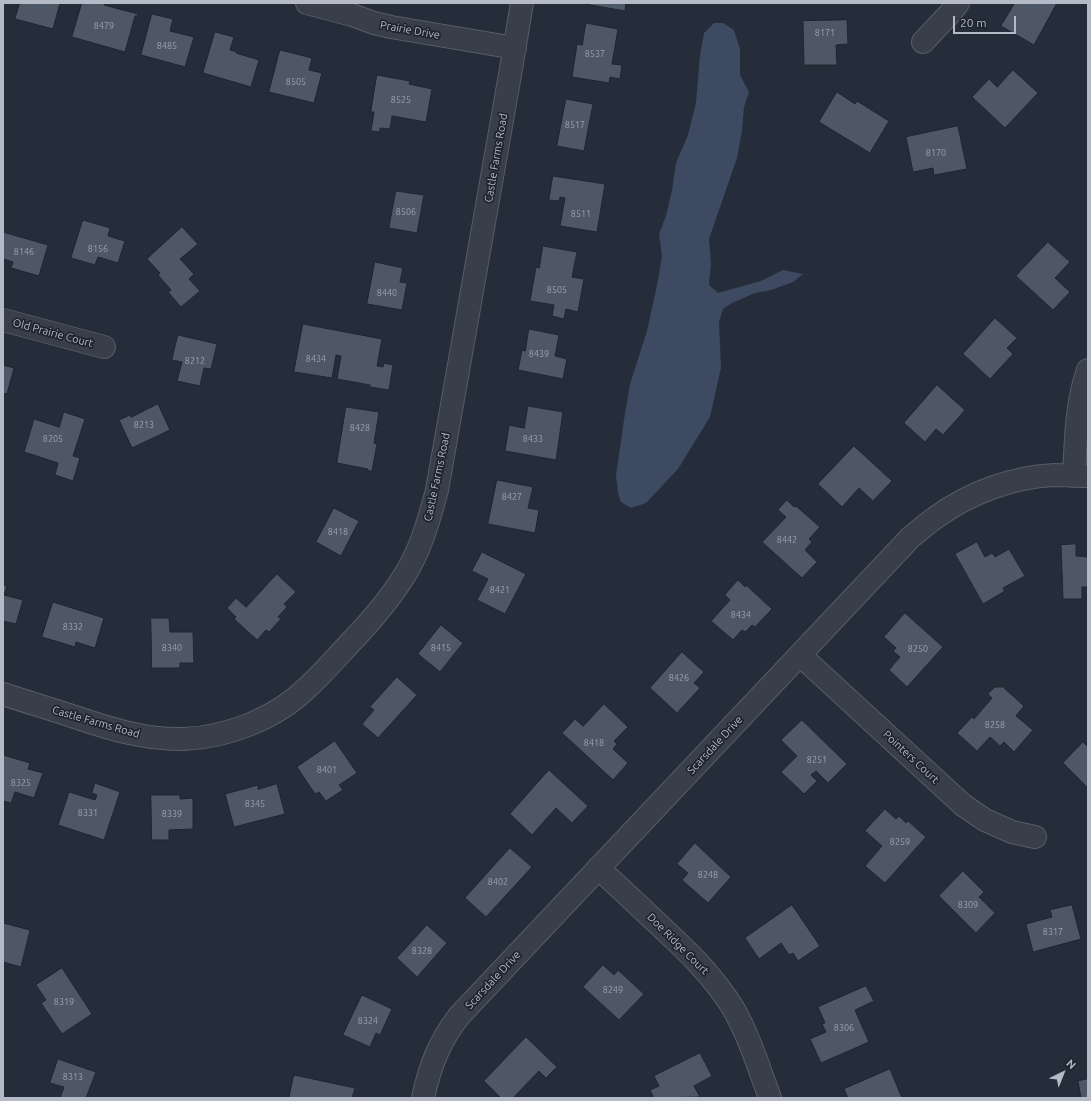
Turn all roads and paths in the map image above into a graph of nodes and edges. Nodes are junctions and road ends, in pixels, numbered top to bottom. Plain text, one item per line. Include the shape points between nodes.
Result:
1 (307, 3) edge
2 (522, 3) edge
3 (958, 3) edge
4 (923, 42) dead end
5 (515, 48) junction
6 (3, 320) edge
7 (104, 347) dead end
8 (1088, 370) edge
9 (1081, 476) edge
10 (800, 655) junction
11 (3, 694) edge
12 (1035, 837) dead end
13 (598, 868) junction
14 (423, 1098) edge
15 (770, 1098) edge

1 - 5 street, Prairie Drive via 385,25
2 - 5 street, Castle Farms Road
3 - 4 street
5 - 11 street, Castle Farms Road via 437,490 418,549 394,593 296,698 262,719 224,733 185,739 145,736 116,730
6 - 7 street, Old Prairie Court
8 - 9 street via 1081,392 1077,422
9 - 10 street, Scarsdale Drive via 1044,476 1005,483 977,493 942,512 904,544
10 - 12 street, Pointers Court via 963,805 985,820 1012,832
10 - 13 street, Scarsdale Drive
13 - 14 street, Scarsdale Drive via 454,1024 437,1050 427,1077
13 - 15 street, Doe Ridge Court via 687,950 721,990 742,1025

